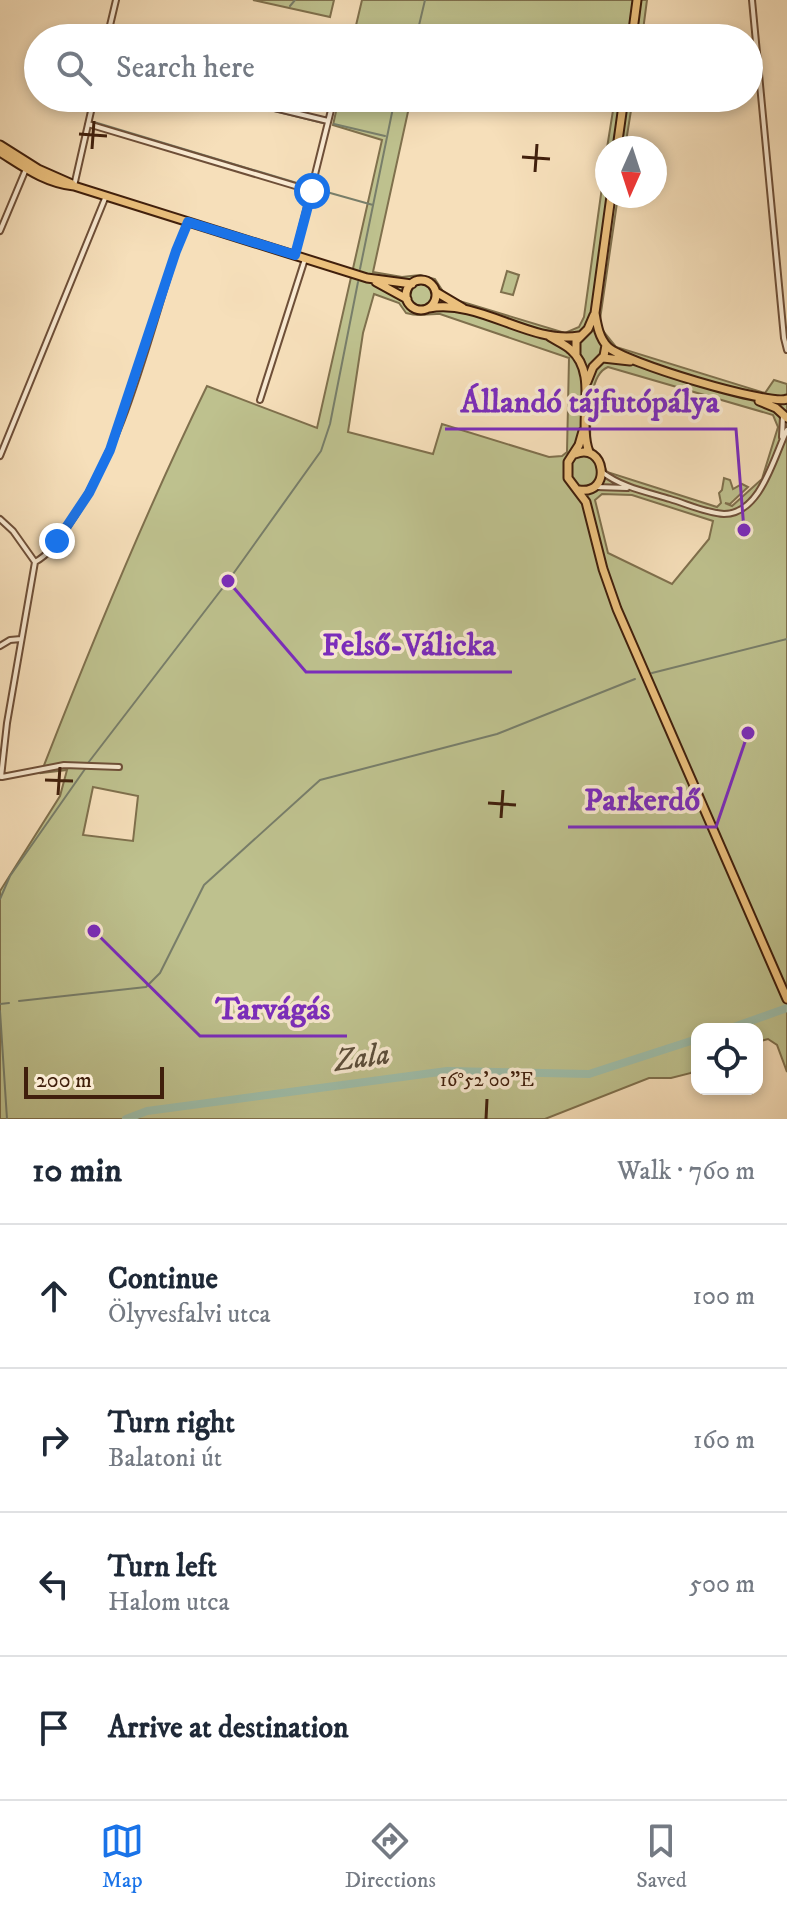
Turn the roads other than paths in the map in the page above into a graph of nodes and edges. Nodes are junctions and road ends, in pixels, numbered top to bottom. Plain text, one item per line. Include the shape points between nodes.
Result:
1 (116, 0) edge
2 (637, 0) edge
3 (752, 0) edge
4 (110, 24) edge
5 (634, 24) edge
6 (754, 24) edge
7 (91, 112) edge
8 (291, 112) edge
9 (330, 112) edge
10 (622, 112) edge
11 (763, 112) edge
12 (328, 121) junction
13 (88, 124) junction
14 (619, 136) edge
15 (0, 145) edge
16 (0, 152) edge
17 (26, 169) junction
18 (74, 186) junction
19 (312, 191) junction
20 (106, 196) junction
21 (609, 208) edge
22 (188, 222) junction
23 (0, 231) edge
24 (295, 255) junction
25 (305, 259) junction
26 (367, 278) junction
27 (412, 284) junction
28 (436, 292) junction
29 (407, 300) junction
30 (429, 308) junction
31 (465, 309) junction
32 (595, 313) junction
33 (544, 333) junction
34 (581, 335) junction
35 (603, 339) junction
36 (787, 350) edge
37 (578, 358) junction
38 (599, 361) junction
39 (640, 363) junction
40 (586, 384) junction
41 (750, 396) junction
42 (260, 400) dead end
43 (785, 400) edge
44 (783, 415) edge
45 (787, 430) edge
46 (583, 431) junction
47 (784, 440) edge
48 (589, 452) junction
49 (575, 454) junction
50 (0, 456) edge
51 (601, 470) junction
52 (594, 488) junction
53 (634, 488) junction
54 (577, 490) junction
55 (589, 513) junction
56 (0, 519) edge
57 (35, 562) junction
58 (21, 639) junction
59 (0, 646) edge
60 (119, 767) dead end
61 (0, 778) edge
62 (787, 999) edge

1 - 4 street
2 - 5 main road
3 - 6 street
7 - 13 street
8 - 12 street
9 - 12 street
10 - 14 main road
11 - 36 street
12 - 19 street
13 - 18 street
13 - 19 street
15 - 18 main road
16 - 17 main road
17 - 18 main road
17 - 23 street
18 - 20 main road
19 - 24 street
20 - 22 main road
20 - 50 street
21 - 32 main road
22 - 24 main road
22 - 57 street via 110,450 78,511 47,554
24 - 25 main road
25 - 26 main road
25 - 42 street
26 - 27 main road
26 - 29 main road
27 - 28 main road via 425,281
27 - 29 main road
28 - 30 main road
28 - 31 main road
29 - 30 main road via 415,309
30 - 31 main road
31 - 33 main road
32 - 34 main road
32 - 35 main road
33 - 34 main road
33 - 37 main road
34 - 35 main road via 593,332
34 - 37 main road via 575,343
35 - 38 main road via 606,351
35 - 39 main road via 612,350
37 - 38 main road
37 - 40 main road
38 - 39 main road
38 - 40 main road
39 - 41 main road
40 - 46 main road
41 - 43 main road
41 - 44 main road
43 - 44 main road
44 - 47 street
45 - 47 street
46 - 48 main road
46 - 49 main road
47 - 53 street via 768,477 735,512 723,514
48 - 49 main road
48 - 51 main road
49 - 54 main road via 567,472
51 - 52 main road
51 - 53 street
52 - 53 street
52 - 54 main road
52 - 55 main road
54 - 55 main road
55 - 62 main road via 621,620
56 - 57 street
57 - 58 street
58 - 59 street
58 - 61 street
60 - 61 street via 64,765

